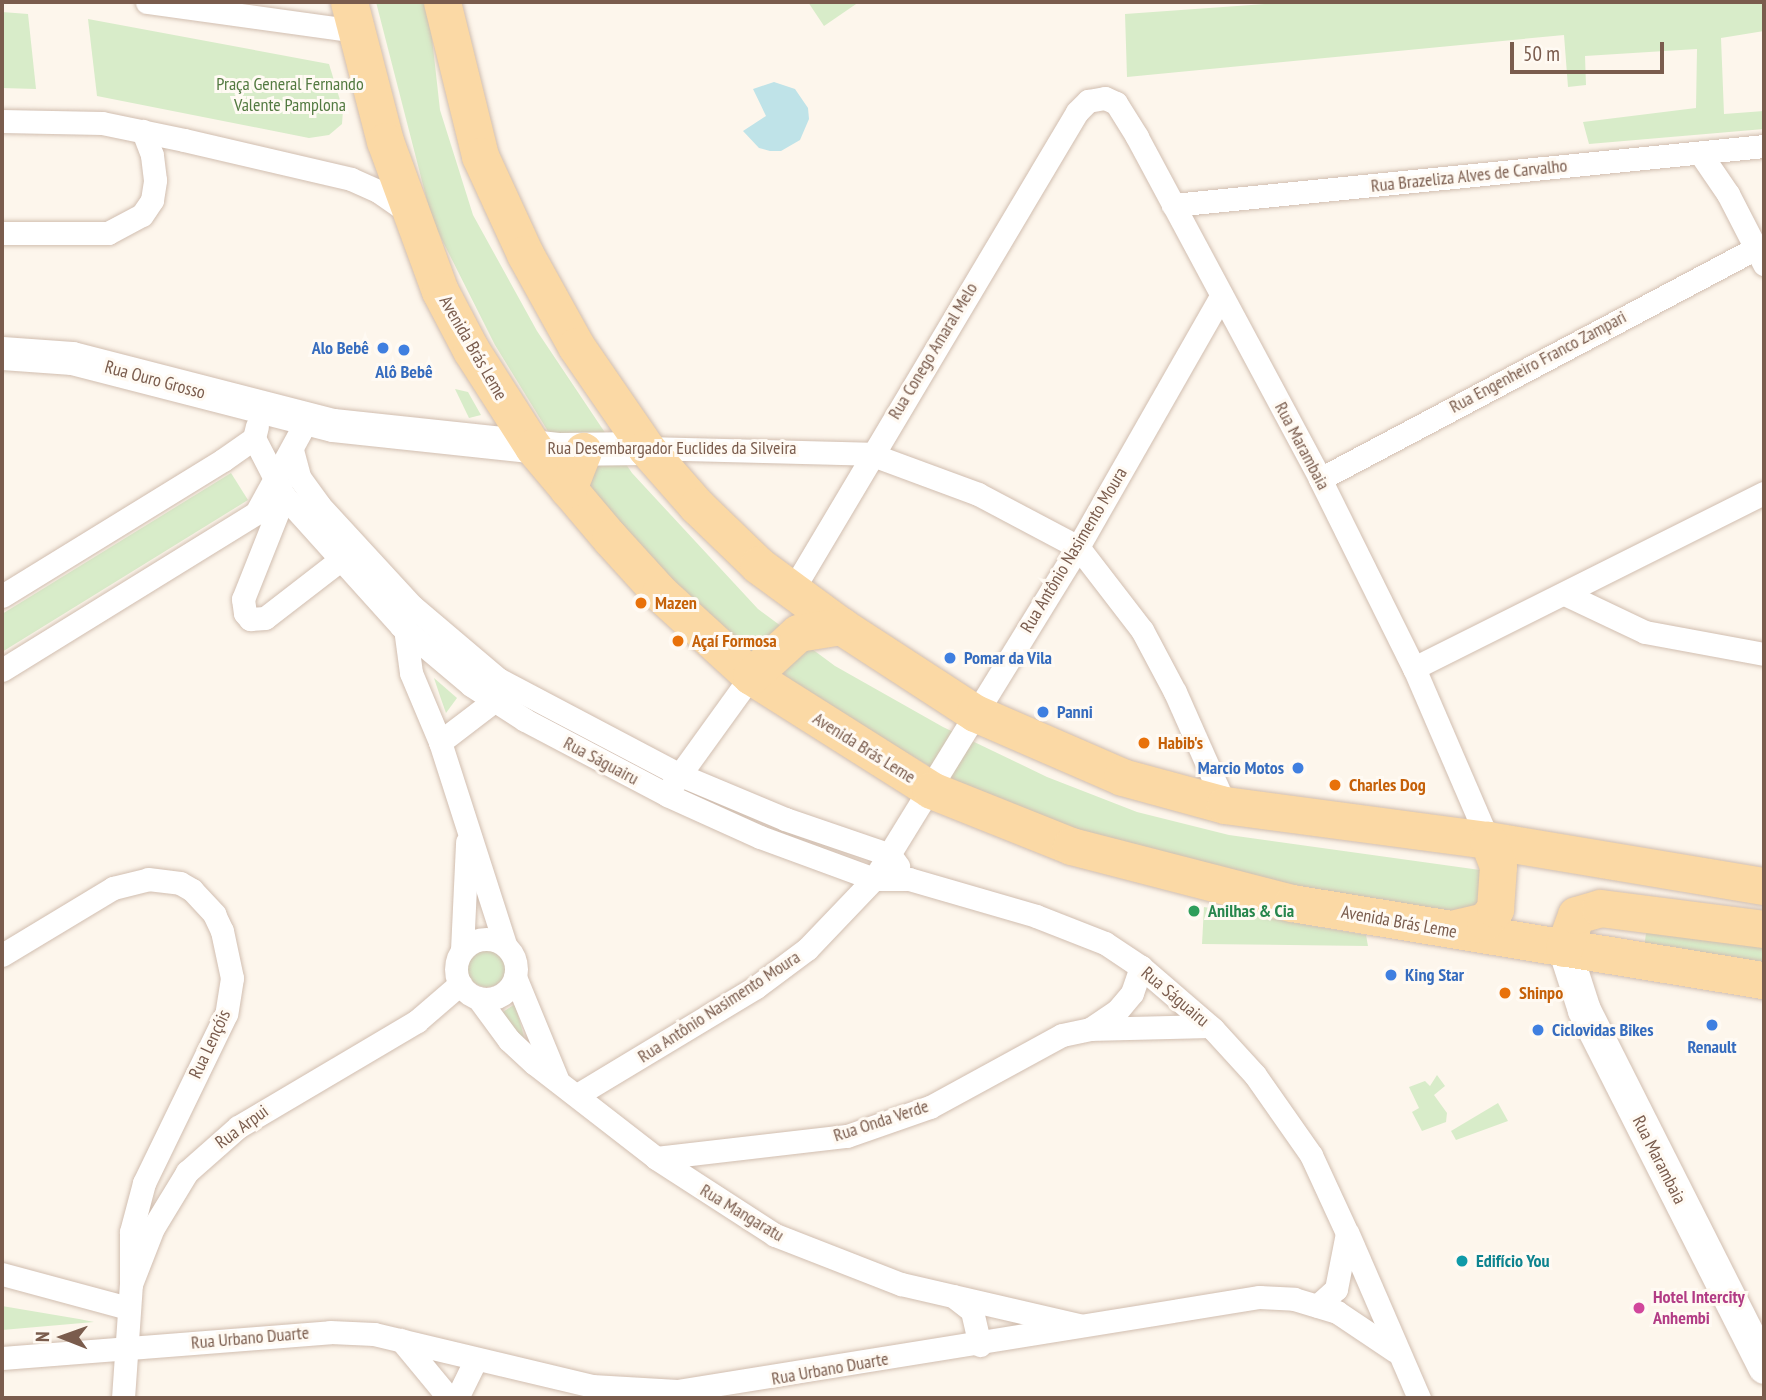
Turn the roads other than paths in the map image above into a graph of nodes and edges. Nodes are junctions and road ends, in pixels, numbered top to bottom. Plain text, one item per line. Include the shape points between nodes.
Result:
1 (147, 2) edge
2 (442, 2) edge
3 (352, 17) edge
4 (1077, 112) joint
5 (2, 121) edge
6 (143, 131) junction
7 (1764, 146) edge
8 (1700, 153) junction
9 (1173, 205) junction
10 (412, 215) junction
11 (2, 233) edge
12 (1760, 256) edge
13 (1221, 296) junction
14 (2, 353) edge
15 (307, 420) junction
16 (257, 424) junction
17 (533, 447) junction
18 (646, 448) junction
19 (292, 450) junction
20 (583, 451) junction
21 (870, 454) junction
22 (1320, 479) junction
23 (279, 488) junction
24 (569, 489) junction
25 (1764, 493) edge
26 (1078, 547) junction
27 (349, 553) junction
28 (792, 591) junction
29 (1567, 595) junction
30 (2, 596) edge
31 (406, 616) junction
32 (841, 626) junction
33 (1764, 654) edge
34 (1414, 668) junction
35 (2, 670) edge
36 (751, 676) junction
37 (503, 694) junction
38 (975, 713) junction
39 (440, 742) junction
40 (678, 774) junction
41 (931, 790) junction
42 (667, 795) junction
43 (1225, 805) junction
44 (468, 829) junction
45 (1488, 840) junction
46 (890, 855) junction
47 (874, 878) junction
48 (909, 879) junction
49 (1764, 886) edge
50 (1439, 929) junction
51 (1764, 929) edge
52 (505, 945) junction
53 (1564, 948) junction
54 (462, 950) junction
55 (2, 955) edge
56 (1141, 967) junction
57 (515, 977) junction
58 (1764, 980) edge
59 (469, 991) junction
60 (1209, 1026) junction
61 (1090, 1029) junction
62 (558, 1079) junction
63 (577, 1095) junction
64 (656, 1158) junction
65 (1347, 1233) junction
66 (2, 1274) edge
67 (131, 1284) junction
68 (953, 1296) junction
69 (1317, 1306) junction
70 (128, 1308) junction
71 (1081, 1326) junction
72 (401, 1340) junction
73 (979, 1345) junction
74 (126, 1348) junction
75 (1395, 1351) junction
76 (2, 1358) edge
77 (476, 1359) junction
78 (1764, 1367) edge
79 (123, 1398) edge
80 (449, 1398) edge
81 (457, 1398) edge
82 (1419, 1398) edge

1 - 3 street
2 - 18 main road via 464,100 497,198 576,346
3 - 10 main road, Avenida Brás Leme via 385,141
4 - 9 street, Rua Marambaia via 1096,98 1116,103
4 - 21 street, Rua Conego Amaral Melo
5 - 6 street via 102,123
6 - 10 street via 351,179
6 - 11 street via 155,180 142,215 108,233
7 - 8 street, Rua Brazeliza Alves de Carvalho
8 - 9 street, Rua Brazeliza Alves de Carvalho
8 - 12 street via 1728,194
9 - 13 street, Rua Marambaia
10 - 17 main road, Avenida Brás Leme via 440,291 471,350
12 - 22 street, Rua Engenheiro Franco Zampari
13 - 22 street, Rua Marambaia
13 - 26 street, Rua Antônio Nasimento Moura
14 - 16 street, Rua Ouro Grosso via 72,358
15 - 16 street, Rua Ouro Grosso
15 - 17 street, Rua Desembargador Euclides da Silveira
15 - 19 street
16 - 23 street, Rua Ságuairu
16 - 30 street
17 - 20 street, Rua Desembargador Euclides da Silveira
17 - 24 main road, Avenida Brás Leme
18 - 20 street, Rua Desembargador Euclides da Silveira
18 - 21 street, Rua Desembargador Euclides da Silveira
18 - 28 main road via 697,506
19 - 23 street
19 - 27 street, Rua Ságuairu via 304,485
20 - 24 main road
21 - 26 street, Rua Desembargador Euclides da Silveira via 978,494
21 - 28 street, Rua Conego Amaral Melo
22 - 34 street, Rua Marambaia
23 - 27 street, Rua Ságuairu
23 - 27 street via 243,599 244,614 250,619 265,618
23 - 35 street via 256,513
24 - 36 main road, Avenida Brás Leme via 660,593
25 - 29 street
26 - 38 street, Rua Antônio Nasimento Moura
26 - 43 street via 1142,630
27 - 31 street, Rua Ságuairu
28 - 32 main road
29 - 33 street via 1646,632
29 - 34 street
31 - 37 street, Rua Ságuairu
31 - 39 street via 411,673
32 - 36 main road via 798,634
32 - 38 main road
34 - 45 street, Rua Marambaia
36 - 40 street
36 - 41 main road, Avenida Brás Leme
37 - 39 street
37 - 40 street, Rua Ságuairu
37 - 42 street, Rua Ságuairu
38 - 41 street, Rua Antônio Nasimento Moura
38 - 43 main road via 1122,777
39 - 44 street
40 - 42 street
40 - 46 street, Rua Ságuairu
41 - 46 street, Rua Antônio Nasimento Moura
41 - 50 main road, Avenida Brás Leme via 1071,846 1292,903
42 - 47 street, Rua Ságuairu via 760,837
43 - 45 main road
44 - 52 street
44 - 54 street
45 - 49 main road
45 - 50 main road via 1498,866 1495,908 1478,925
46 - 47 street, Rua Antônio Nasimento Moura
46 - 48 street
47 - 48 street, Rua Ságuairu
47 - 63 street, Rua Antônio Nasimento Moura via 815,942 756,987
48 - 56 street, Rua Ságuairu via 1075,931 1105,943
50 - 53 main road, Avenida Brás Leme
51 - 53 main road via 1600,908 1576,915
52 - 54 street via 482,939
52 - 57 street via 512,954
53 - 58 main road, Avenida Brás Leme
53 - 78 street, Rua Marambaia via 1584,1010
54 - 59 street via 456,972
55 - 67 street, Rua Lençóis via 113,888 148,879 180,883 192,890 214,914 222,931 232,978 226,1014 144,1183 131,1232
56 - 60 street, Rua Ságuairu
56 - 61 street, Rua Onda Verde via 1132,993 1117,1012
57 - 59 street via 501,995
57 - 62 street, Rua Mangaratu
59 - 62 street, Rua Mangaratu via 509,1040
59 - 67 street, Rua Arpui via 277,1102 209,1151 169,1197
60 - 61 street, Rua Onda Verde
60 - 65 street, Rua Ságuairu via 1255,1075 1311,1155
61 - 64 street, Rua Onda Verde via 1062,1035 930,1107 847,1136
62 - 63 street, Rua Mangaratu
63 - 64 street, Rua Mangaratu
64 - 68 street, Rua Mangaratu via 775,1235 901,1284
65 - 69 street via 1336,1289
65 - 75 street, Rua Ságuairu
66 - 70 street
67 - 70 street, Rua Arpui
68 - 71 street, Rua Mangaratu
68 - 73 street via 972,1311
69 - 71 street, Rua Urbano Duarte via 1294,1299 1229,1300
69 - 75 street, Rua Urbano Duarte via 1337,1312
70 - 74 street, Rua Arpui
71 - 73 street, Rua Urbano Duarte
72 - 74 street, Rua Urbano Duarte via 330,1332
72 - 77 street, Rua Urbano Duarte
72 - 80 street
73 - 77 street, Rua Urbano Duarte via 677,1391 592,1386
74 - 76 street, Rua Urbano Duarte
74 - 79 street, Rua Arpui
75 - 82 street, Rua Ságuairu
77 - 81 street

